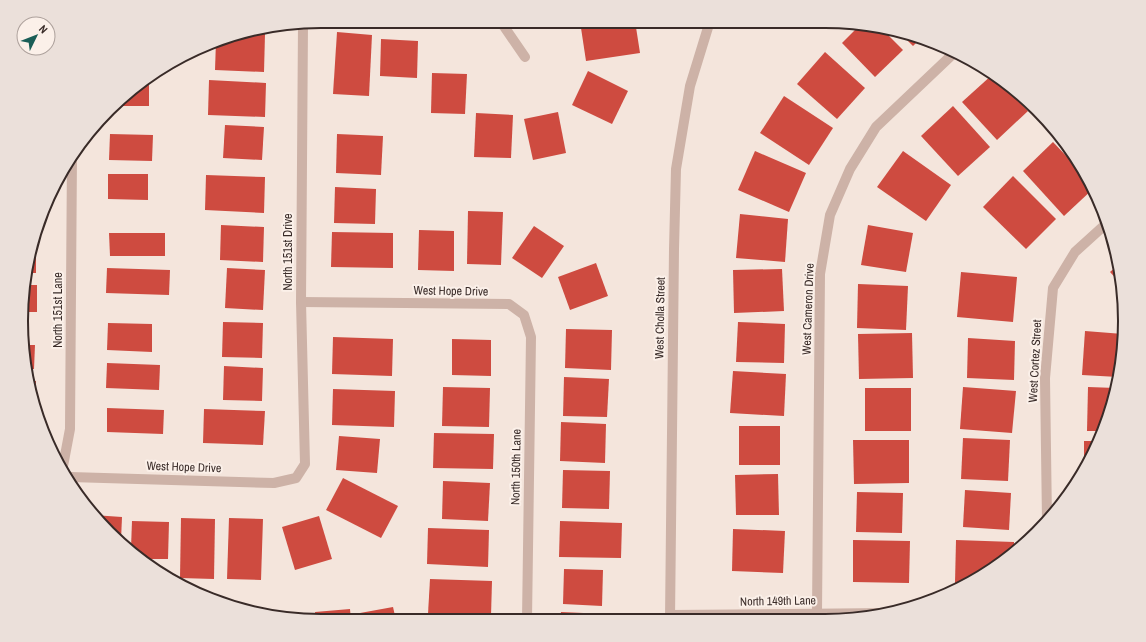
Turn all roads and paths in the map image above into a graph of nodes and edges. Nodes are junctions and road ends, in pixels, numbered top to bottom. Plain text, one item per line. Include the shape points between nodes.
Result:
1 (505, 28) edge
2 (708, 28) edge
3 (303, 29) edge
4 (951, 56) edge
5 (525, 57) dead end
6 (72, 166) edge
7 (1102, 227) edge
8 (301, 302) junction
9 (524, 315) joint
10 (64, 462) edge
11 (73, 477) edge
12 (296, 478) joint
13 (1047, 512) edge
14 (817, 613) junction
15 (844, 613) edge
16 (528, 614) edge
17 (670, 614) edge
18 (780, 614) edge

1 - 5 street
2 - 17 street, West Cholla Street via 690,86 676,169
3 - 8 street, North 151st Drive
4 - 14 street, West Cameron Drive via 876,126 850,169 830,215 820,274
6 - 10 street, North 151st Lane via 70,429
7 - 13 street, West Cortez Street via 1075,252 1053,288 1045,378
8 - 9 street, West Hope Drive via 509,304
8 - 12 street, North 151st Drive via 305,464
9 - 16 street, North 150th Lane via 531,337
11 - 12 street, West Hope Drive via 274,483
14 - 15 street, North 149th Lane
14 - 18 street, North 149th Lane

